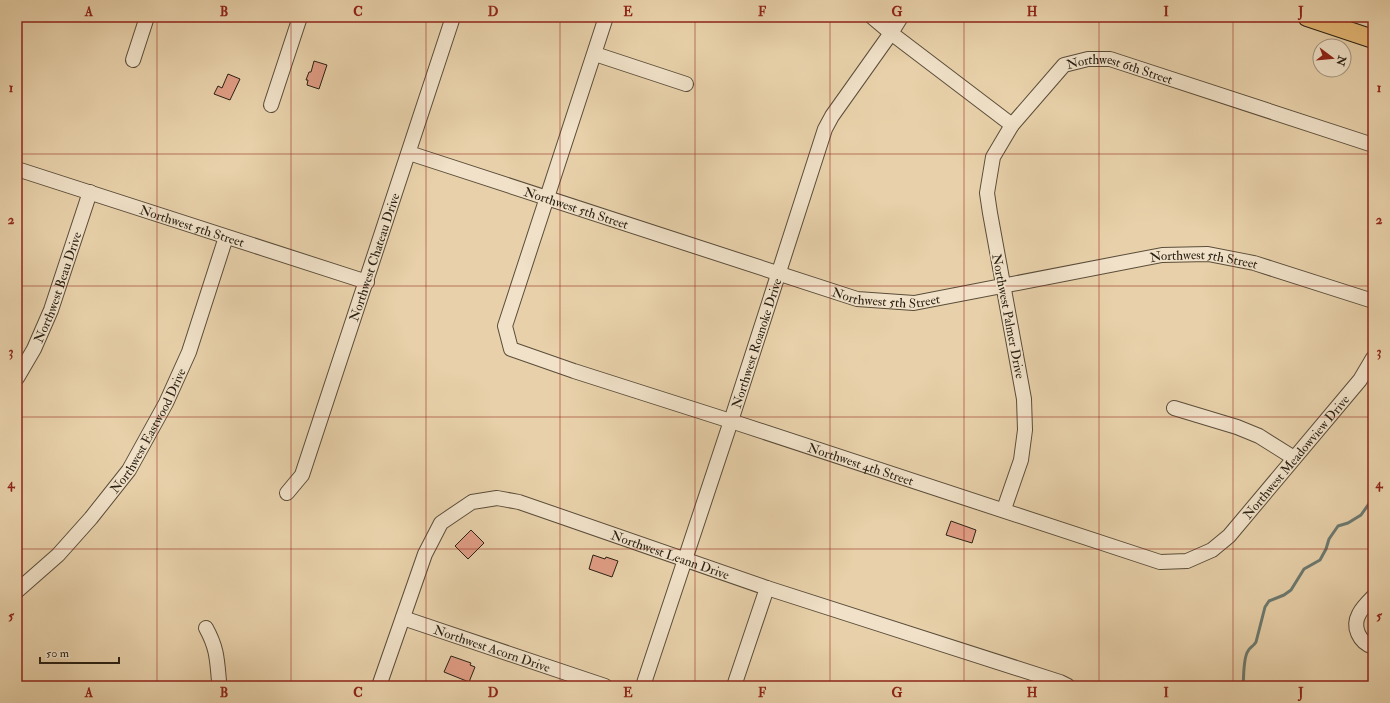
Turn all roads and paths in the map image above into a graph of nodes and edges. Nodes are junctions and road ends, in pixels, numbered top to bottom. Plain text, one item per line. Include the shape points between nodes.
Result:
1 (147, 17) edge
2 (300, 17) edge
3 (453, 17) edge
4 (606, 17) edge
5 (872, 17) edge
6 (901, 17) edge
7 (1307, 17) edge
8 (891, 33) junction
9 (1373, 39) edge
10 (595, 54) junction
11 (132, 60) dead end
12 (686, 84) dead end
13 (271, 105) dead end
14 (1012, 125) junction
15 (1373, 145) edge
16 (409, 153) junction
17 (17, 169) edge
18 (90, 192) junction
19 (548, 199) junction
20 (226, 237) junction
21 (779, 274) junction
22 (367, 282) junction
23 (1003, 286) junction
24 (1373, 301) edge
25 (1373, 358) edge
26 (17, 378) edge
27 (1174, 408) dead end
28 (731, 421) junction
29 (1294, 458) junction
30 (286, 493) dead end
31 (1004, 509) junction
32 (1212, 550) joint
33 (686, 560) junction
34 (767, 588) junction
35 (17, 591) edge
36 (1373, 597) edge
37 (403, 618) junction
38 (206, 628) dead end
39 (1373, 647) edge
40 (219, 686) edge
41 (379, 686) edge
42 (604, 686) edge
43 (643, 686) edge
44 (734, 686) edge
45 (1068, 686) edge

1 - 11 street
2 - 13 street
3 - 16 street, Northwest Chateau Drive
4 - 10 street
5 - 8 street
6 - 8 street, Northwest Roanoke Drive
7 - 9 main road
8 - 14 street
8 - 21 street, Northwest Roanoke Drive via 825,129
10 - 12 street
10 - 19 street
14 - 15 street, Northwest 6th Street via 1064,65 1088,59 1110,60
14 - 23 street, Northwest Palmer Drive via 993,157 987,193
16 - 19 street, Northwest 5th Street
16 - 22 street, Northwest Chateau Drive
17 - 18 street, Northwest 5th Street
18 - 20 street, Northwest 5th Street
18 - 26 street, Northwest Beau Drive via 51,310 34,349
19 - 21 street, Northwest 5th Street
19 - 28 street, Northwest 4th Street via 505,326 511,349
20 - 22 street, Northwest 5th Street
20 - 35 street, Northwest Eastwood Drive via 189,352 166,403 129,470 58,555
21 - 23 street, Northwest 5th Street via 857,299 886,302 914,303
21 - 28 street, Northwest Roanoke Drive
22 - 30 street, Northwest Chateau Drive via 302,475
23 - 24 street, Northwest 5th Street via 1162,254 1208,254 1254,263
23 - 31 street, Northwest Palmer Drive via 1024,399 1025,430 1021,460
25 - 29 street, Northwest Meadowview Drive via 1360,380
27 - 29 street via 1259,436
28 - 31 street, Northwest 4th Street
28 - 33 street, Northwest Roanoke Drive
29 - 32 street, Northwest Meadowview Drive via 1229,536
31 - 32 street, Northwest 4th Street via 1160,562 1187,561
33 - 34 street, Northwest Leann Drive
33 - 37 street, Northwest Leann Drive via 519,502 497,498 472,502 441,523 424,554
33 - 43 street, Northwest Roanoke Drive
34 - 44 street
34 - 45 street, Northwest Leann Drive
36 - 39 street via 1359,613 1356,622 1361,641
37 - 41 street, Northwest Leann Drive
37 - 42 street, Northwest Acorn Drive
38 - 40 street via 216,649

